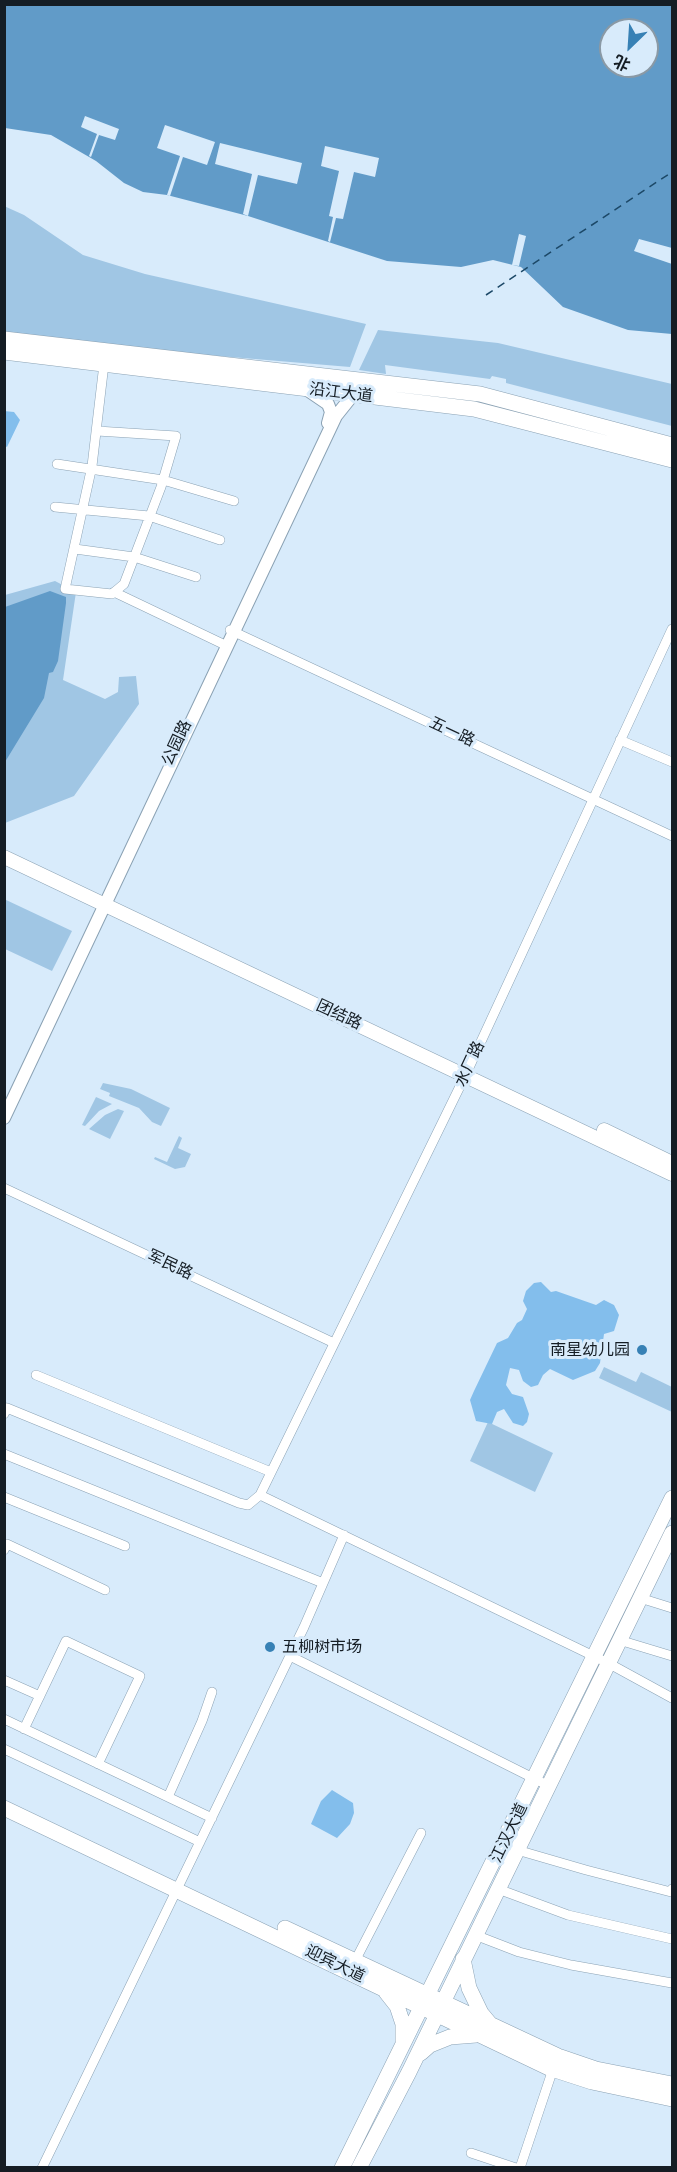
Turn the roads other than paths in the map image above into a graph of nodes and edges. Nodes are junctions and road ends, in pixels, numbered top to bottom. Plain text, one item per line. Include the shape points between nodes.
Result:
1 (4, 339) edge
2 (4, 352) edge
3 (104, 364) junction
4 (377, 382) junction
5 (303, 388) junction
6 (353, 394) junction
7 (97, 430) junction
8 (672, 445) edge
9 (672, 460) edge
10 (57, 465) dead end
11 (91, 468) junction
12 (163, 480) junction
13 (234, 501) dead end
14 (55, 507) dead end
15 (83, 511) junction
16 (149, 516) junction
17 (220, 540) dead end
18 (75, 549) junction
19 (134, 556) junction
20 (196, 577) dead end
21 (114, 592) junction
22 (672, 629) edge
23 (233, 631) junction
24 (223, 644) junction
25 (620, 740) junction
26 (672, 762) edge
27 (593, 798) junction
28 (672, 836) edge
29 (4, 848) edge
30 (4, 857) edge
31 (106, 900) junction
32 (467, 1071) junction
33 (4, 1108) edge
34 (4, 1118) edge
35 (672, 1163) edge
36 (672, 1174) edge
37 (4, 1188) edge
38 (334, 1343) junction
39 (36, 1375) dead end
40 (4, 1414) edge
41 (4, 1454) edge
42 (271, 1472) junction
43 (260, 1495) junction
44 (4, 1497) edge
45 (672, 1498) edge
46 (344, 1535) junction
47 (671, 1540) edge
48 (5, 1546) edge
49 (125, 1546) dead end
50 (323, 1583) junction
51 (105, 1590) dead end
52 (641, 1596) junction
53 (672, 1606) edge
54 (620, 1639) junction
55 (672, 1655) edge
56 (290, 1656) junction
57 (604, 1660) junction
58 (4, 1680) edge
59 (212, 1692) dead end
60 (40, 1696) junction
61 (672, 1696) edge
62 (4, 1719) edge
63 (24, 1729) junction
64 (4, 1749) edge
65 (98, 1764) junction
66 (542, 1783) junction
67 (168, 1797) junction
68 (4, 1799) edge
69 (533, 1801) junction
70 (4, 1808) edge
71 (212, 1818) junction
72 (421, 1833) dead end
73 (200, 1842) junction
74 (517, 1850) junction
75 (179, 1884) junction
76 (498, 1889) junction
77 (672, 1889) edge
78 (475, 1935) junction
79 (672, 1939) edge
80 (463, 1959) junction
81 (356, 1962) junction
82 (442, 1966) junction
83 (387, 1983) junction
84 (672, 1983) edge
85 (425, 2002) junction
86 (439, 2009) junction
87 (493, 2027) junction
88 (478, 2035) junction
89 (403, 2046) junction
90 (416, 2058) junction
91 (553, 2069) junction
92 (672, 2084) edge
93 (672, 2099) edge
94 (471, 2153) dead end
95 (42, 2168) edge
96 (342, 2168) edge
97 (359, 2168) edge
98 (518, 2168) edge

1 - 4 main road, 沿江大道
2 - 3 main road, 沿江大道
3 - 5 main road, 沿江大道
3 - 7 street
4 - 6 street
4 - 8 main road, 沿江大道 via 480,394
5 - 6 main road, 沿江大道
5 - 23 street, 公园路 via 328,404 329,421
6 - 9 main road, 沿江大道 via 474,409
6 - 23 street via 336,416
7 - 11 street
7 - 12 street via 176,436
10 - 11 street
11 - 12 street
11 - 15 street
12 - 13 street
12 - 16 street
14 - 15 street
15 - 16 street
15 - 18 street
16 - 17 street
16 - 19 street
18 - 19 street
18 - 21 street via 65,589
19 - 20 street
19 - 21 street via 124,584
21 - 24 street
22 - 25 street, 水厂路
23 - 24 street, 公园路
23 - 27 street, 五一路
23 - 31 street
24 - 31 street, 公园路
25 - 26 street
25 - 27 street, 水厂路
27 - 28 street, 五一路
27 - 32 street, 水厂路
29 - 31 main road, 团结路
30 - 31 main road, 团结路
31 - 32 main road, 团结路
31 - 33 street, 公园路
31 - 34 street
32 - 35 main road, 团结路
32 - 36 main road, 团结路
32 - 38 street, 水厂路
37 - 38 street, 军民路
38 - 42 street, 水厂路
39 - 42 street
40 - 43 street via 7,1408 239,1503 248,1504
41 - 50 street
42 - 43 street, 水厂路
43 - 46 street
44 - 49 street
45 - 57 main road, 江汉大道
46 - 50 street
46 - 57 street
47 - 52 main road, 江汉大道
48 - 51 street
50 - 56 street
52 - 53 street
52 - 54 main road, 江汉大道
54 - 55 street
54 - 57 main road, 江汉大道
56 - 66 street
56 - 71 street
57 - 61 street
57 - 66 main road, 江汉大道
58 - 60 street
59 - 67 street
60 - 63 street
60 - 65 street via 66,1641 140,1676
62 - 63 street
63 - 65 street
64 - 73 street
65 - 67 street
66 - 69 main road, 江汉大道
67 - 71 street
68 - 75 main road, 迎宾大道
69 - 74 main road, 江汉大道
69 - 82 main road, 江汉大道
70 - 75 main road, 迎宾大道
71 - 73 street
72 - 81 street
73 - 75 street
74 - 76 main road, 江汉大道
74 - 77 street via 671,1892
75 - 81 main road, 迎宾大道
75 - 83 main road, 迎宾大道
75 - 95 street
76 - 78 main road, 江汉大道
76 - 79 street via 568,1915
78 - 80 main road, 江汉大道
78 - 84 street via 508,1949 571,1965
80 - 86 main road, 江汉大道
80 - 87 main road via 469,1988
81 - 83 main road, 迎宾大道
82 - 83 main road via 432,1976
82 - 85 main road, 江汉大道
83 - 85 main road, 迎宾大道
83 - 89 main road via 403,2024
85 - 86 main road, 迎宾大道
85 - 89 main road, 江汉大道
86 - 87 main road, 迎宾大道
86 - 88 main road, 迎宾大道
86 - 90 main road, 江汉大道
87 - 92 main road, 迎宾大道 via 596,2069
88 - 90 main road via 450,2037 430,2045
88 - 91 main road, 迎宾大道
89 - 96 main road, 江汉大道
90 - 97 main road, 江汉大道
91 - 93 main road, 迎宾大道 via 592,2082
91 - 98 street
94 - 98 street

